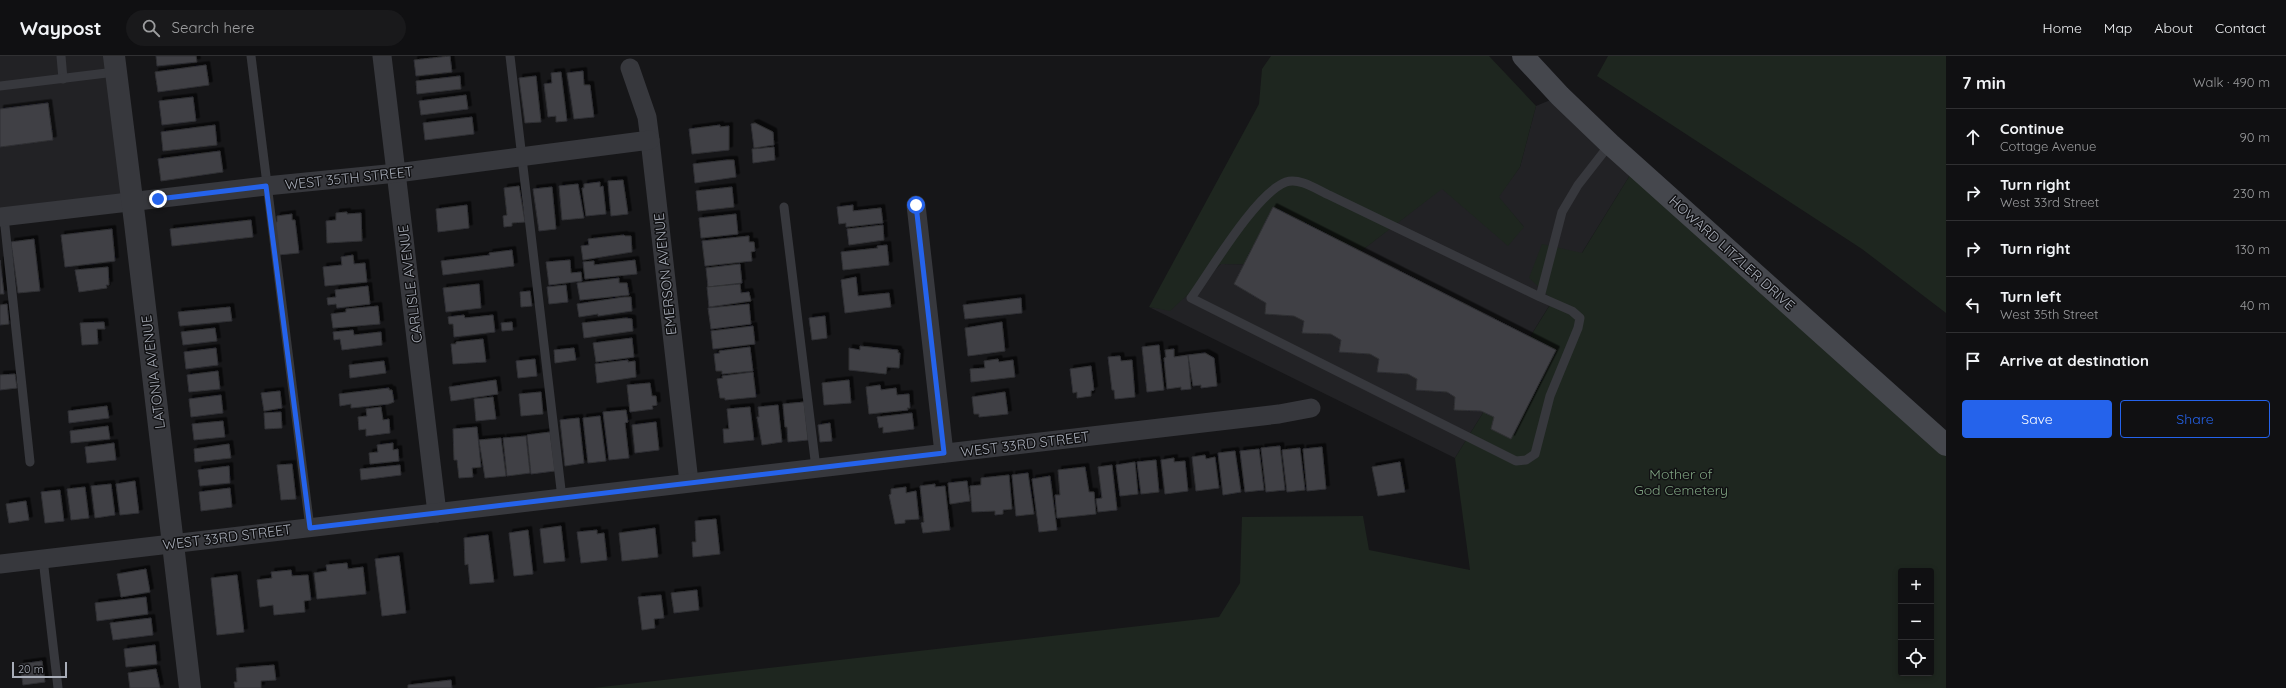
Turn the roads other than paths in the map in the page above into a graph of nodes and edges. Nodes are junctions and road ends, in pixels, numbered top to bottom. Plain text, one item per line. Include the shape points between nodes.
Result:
1 (60, 56) edge
2 (251, 56) edge
3 (382, 56) edge
4 (510, 56) edge
5 (1523, 56) edge
6 (114, 64) edge
7 (630, 68) dead end
8 (63, 79) junction
9 (0, 86) edge
10 (650, 140) junction
11 (1610, 144) junction
12 (522, 157) junction
13 (397, 173) junction
14 (266, 186) junction
15 (132, 202) junction
16 (916, 205) dead end
17 (784, 207) dead end
18 (2, 217) edge
19 (1540, 296) junction
20 (1311, 408) dead end
21 (1946, 445) edge
22 (944, 453) junction
23 (30, 462) dead end
24 (816, 468) junction
25 (689, 482) junction
26 (562, 498) junction
27 (437, 513) junction
28 (310, 528) junction
29 (173, 544) junction
30 (43, 559) junction
31 (0, 564) edge
32 (58, 688) edge
33 (190, 688) edge

1 - 8 lane
2 - 14 lane
3 - 13 street, CARLISLE AVENUE
4 - 12 lane
5 - 11 main road, HOWARD LITZLER DRIVE
6 - 8 lane
6 - 15 street, LATONIA AVENUE
7 - 10 street, EMERSON AVENUE via 647,117
8 - 9 lane
10 - 12 street, WEST 35TH STREET
10 - 25 street, EMERSON AVENUE
11 - 19 lane via 1578,185 1562,212
11 - 21 main road, HOWARD LITZLER DRIVE
12 - 13 street, WEST 35TH STREET
12 - 26 lane
13 - 14 street, WEST 35TH STREET
13 - 27 street, CARLISLE AVENUE
14 - 15 street, WEST 35TH STREET
14 - 28 lane
15 - 18 street, WEST 35TH STREET
15 - 29 street, LATONIA AVENUE
16 - 22 street
17 - 24 lane
18 - 23 lane
19 - 19 lane via 1302,182 1287,182 1276,188 1253,211 1191,298 1516,461 1526,460 1535,454 1550,396 1580,318 1572,311
20 - 22 street, WEST 33RD STREET via 1279,414
22 - 24 street, WEST 33RD STREET
24 - 25 street, WEST 33RD STREET
25 - 26 street, WEST 33RD STREET
26 - 27 street, WEST 33RD STREET
27 - 28 street, WEST 33RD STREET
28 - 29 street, WEST 33RD STREET
29 - 30 street, WEST 33RD STREET
29 - 33 street, LATONIA AVENUE
30 - 31 street, WEST 33RD STREET
30 - 32 lane

